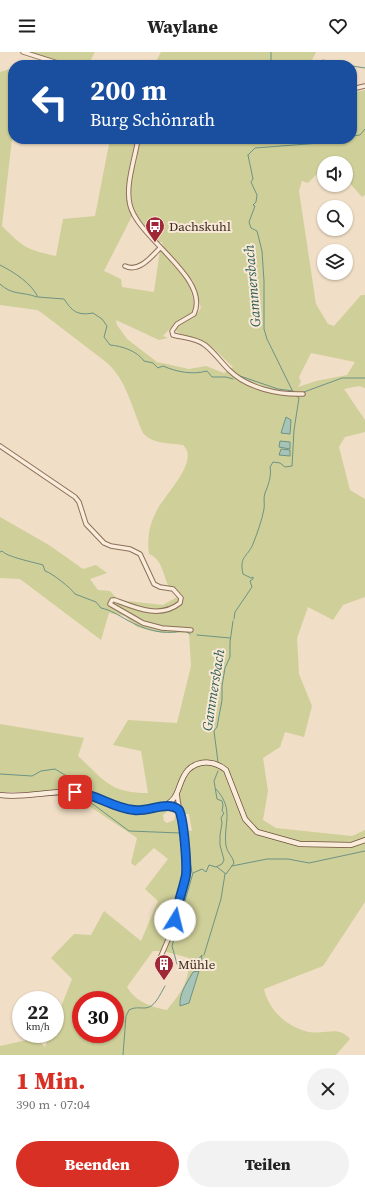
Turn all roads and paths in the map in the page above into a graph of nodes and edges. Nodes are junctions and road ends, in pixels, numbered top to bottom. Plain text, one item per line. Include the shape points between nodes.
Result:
1 (23, 52) edge
2 (48, 60) edge
3 (137, 144) edge
4 (160, 248) junction
5 (125, 266) dead end
6 (304, 394) dead end
7 (0, 446) edge
8 (190, 630) dead end
9 (177, 794) junction
10 (0, 795) edge
11 (167, 805) junction
12 (180, 812) junction
13 (365, 840) edge
14 (161, 956) dead end

1 - 2 street
3 - 4 street via 129,189 130,206 137,221
4 - 5 street via 143,264
4 - 6 street via 191,282 198,303 194,314 177,324 172,331 173,335 204,344 238,378 253,385 290,394
7 - 8 street via 77,499 86,524 104,543 140,554 154,584 168,587 181,598 180,604 159,612 115,600 110,604 143,623 162,628
9 - 11 street
9 - 12 street
9 - 13 street via 187,771 196,764 208,762 220,765 226,770 245,819 257,832 300,844 351,845
10 - 11 street via 75,792 95,796 124,809 152,810
11 - 12 street via 174,806
12 - 14 street via 186,873 177,902 173,928

